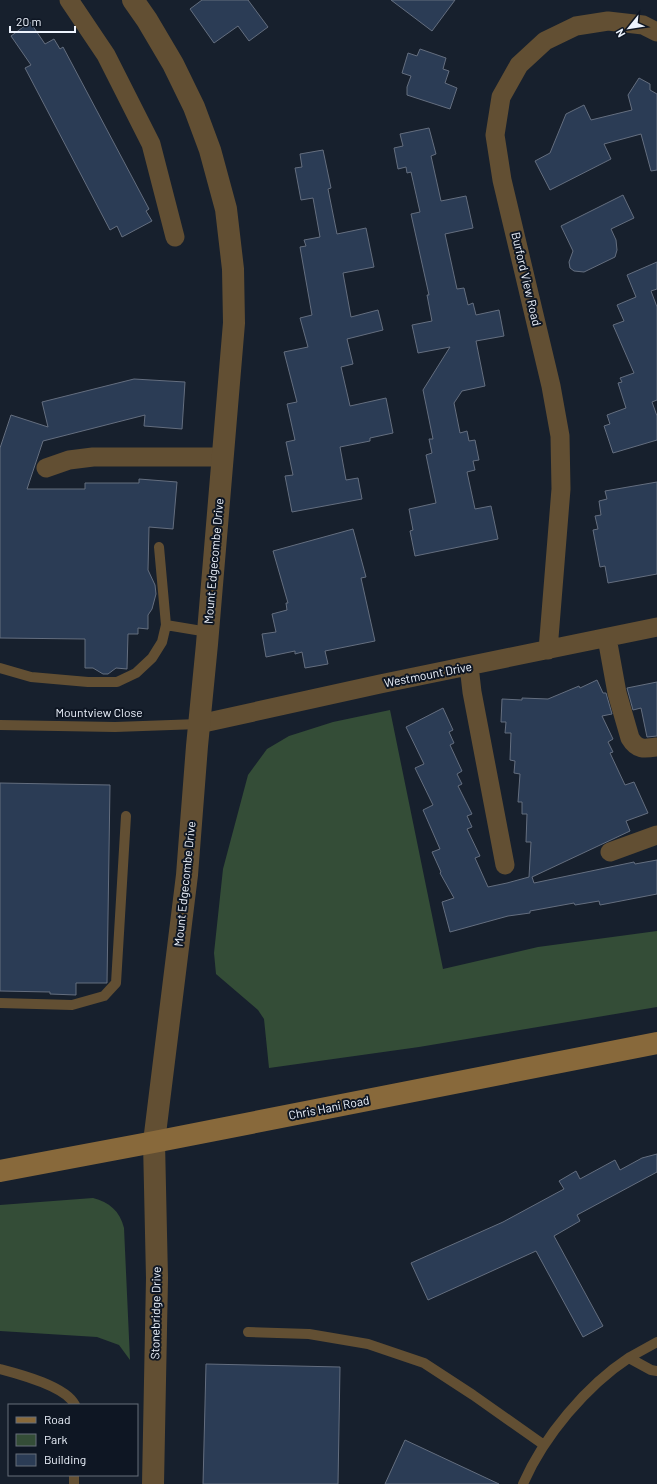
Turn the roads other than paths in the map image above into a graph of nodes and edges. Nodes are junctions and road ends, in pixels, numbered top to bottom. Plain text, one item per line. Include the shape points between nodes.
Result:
1 (69, 0) edge
2 (133, 0) edge
3 (657, 32) edge
4 (175, 237) dead end
5 (223, 457) junction
6 (46, 468) dead end
7 (159, 547) dead end
8 (166, 625) junction
9 (657, 627) edge
10 (208, 632) junction
11 (607, 638) junction
12 (548, 650) junction
13 (469, 666) junction
14 (0, 668) edge
15 (199, 724) junction
16 (0, 725) edge
17 (657, 747) edge
18 (126, 816) dead end
19 (657, 835) edge
20 (610, 852) dead end
21 (506, 865) dead end
22 (0, 1003) edge
23 (657, 1043) edge
24 (154, 1142) junction
25 (0, 1171) edge
26 (248, 1332) dead end
27 (657, 1342) edge
28 (629, 1358) junction
29 (0, 1369) edge
30 (657, 1371) edge
31 (74, 1404) edge
32 (544, 1445) junction
33 (153, 1484) edge
34 (523, 1484) edge

1 - 4 street via 106,55 151,144
2 - 5 street, Mount Edgecombe Drive via 173,64 194,107 210,150 226,209 233,269 234,323
3 - 12 street, Burford View Road via 643,25 608,21 576,26 544,41 519,65 501,97 495,135 502,180 551,386 560,436 561,489
5 - 6 street via 93,457 69,460
5 - 10 street, Mount Edgecombe Drive
7 - 8 lane
8 - 10 lane
8 - 14 lane via 162,642 152,658 136,673 117,682 31,677
9 - 11 street, Westmount Drive
10 - 15 street, Mount Edgecombe Drive
11 - 12 street, Westmount Drive
11 - 17 street via 617,693 630,738 640,748
12 - 13 street, Westmount Drive
13 - 15 street, Westmount Drive
13 - 21 street
15 - 16 lane, Mountview Close via 115,727
15 - 24 street, Mount Edgecombe Drive via 187,875
18 - 22 lane via 116,983 104,996 72,1005
19 - 20 street
23 - 24 main road, Chris Hani Road
24 - 25 main road, Chris Hani Road
24 - 33 street, Stonebridge Drive via 158,1278
26 - 32 lane via 309,1334 368,1344 424,1363
27 - 28 lane
28 - 30 lane
28 - 32 lane via 576,1404
29 - 31 lane via 49,1385 69,1397
32 - 34 lane

